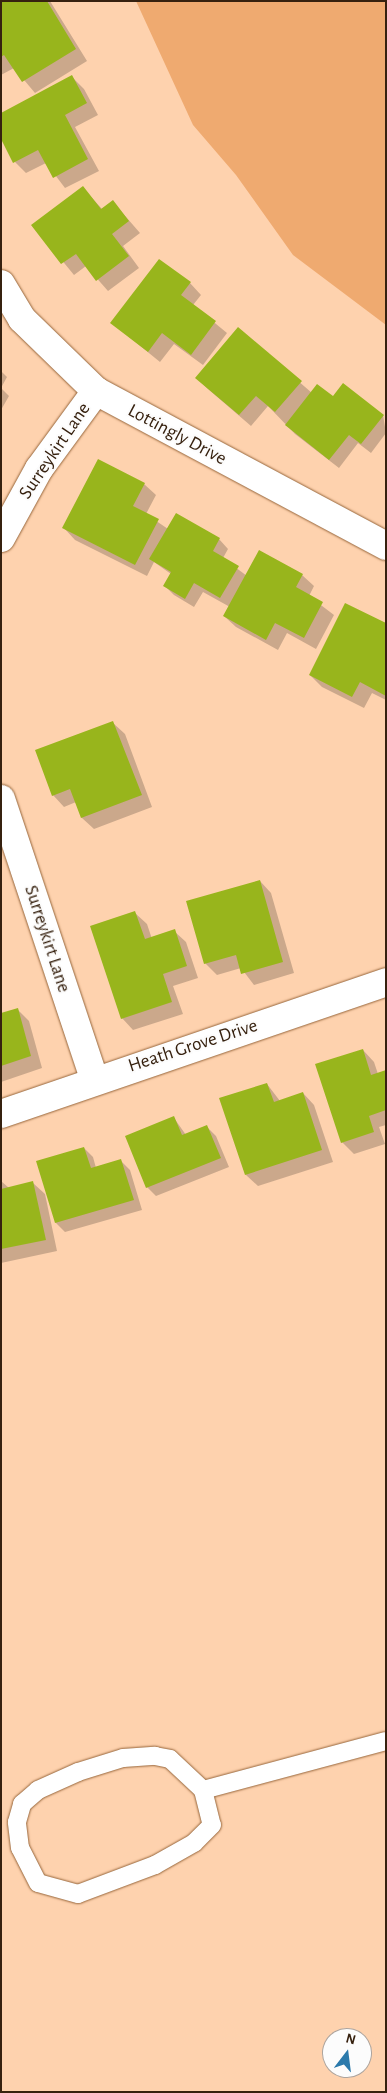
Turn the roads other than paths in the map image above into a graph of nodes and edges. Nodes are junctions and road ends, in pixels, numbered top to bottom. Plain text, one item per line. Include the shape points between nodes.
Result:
1 (1, 284) edge
2 (96, 392) junction
3 (1, 538) edge
4 (386, 546) edge
5 (1, 799) edge
6 (386, 982) edge
7 (94, 1080) junction
8 (1, 1114) edge
9 (386, 1740) edge
10 (203, 1790) junction

1 - 2 street, Lottingly Drive via 22,318
2 - 3 street, Surreykirt Lane via 39,469
2 - 4 street, Lottingly Drive
5 - 7 street, Surreykirt Lane
6 - 7 street, Heath Grove Drive
7 - 8 street, Heath Grove Drive
9 - 10 lane
10 - 10 lane via 170,1759 155,1756 122,1758 78,1772 38,1790 22,1804 17,1822 20,1848 38,1883 78,1894 155,1865 194,1844 212,1825

